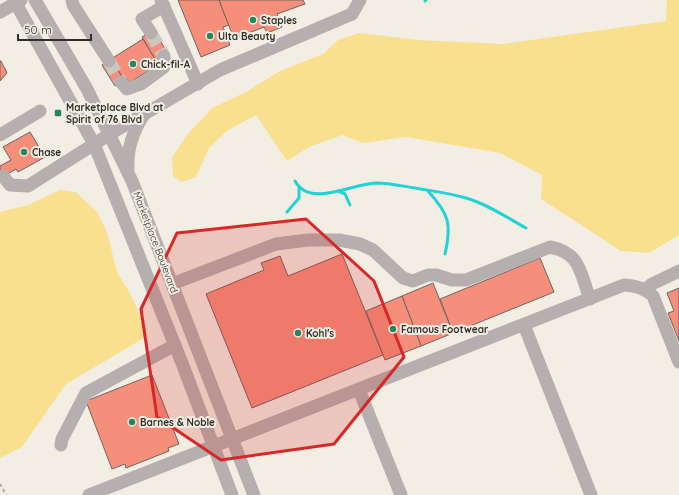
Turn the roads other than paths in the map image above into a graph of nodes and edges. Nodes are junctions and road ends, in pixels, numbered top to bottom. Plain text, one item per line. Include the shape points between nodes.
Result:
1 (35, 0) edge
2 (72, 0) edge
3 (360, 0) edge
4 (17, 1) edge
5 (163, 3) edge
6 (0, 12) edge
7 (151, 33) tunnel mouth
8 (164, 56) dead end
9 (109, 62) tunnel mouth
10 (121, 82) dead end
11 (198, 84) junction
12 (40, 111) dead end
13 (144, 115) junction
14 (110, 134) junction
15 (0, 135) edge
16 (94, 144) junction
17 (128, 173) junction
18 (3, 176) dead end
19 (679, 271) edge
20 (172, 284) junction
21 (646, 290) junction
22 (590, 299) junction
23 (524, 324) junction
24 (175, 345) junction
25 (679, 362) edge
26 (359, 390) junction
27 (231, 438) junction
28 (61, 445) dead end
29 (213, 445) junction
30 (89, 495) edge
31 (232, 495) edge
32 (254, 495) edge
33 (400, 495) edge
34 (590, 495) edge

1 - 14 street, Marketplace Boulevard
2 - 9 street via 72,5
3 - 11 street via 352,14 220,70
4 - 6 street
4 - 16 street, Marketplace Boulevard
5 - 7 street via 142,19
5 - 11 street
8 - 10 street via 164,67 141,84 127,89
11 - 13 street
12 - 15 street
13 - 14 street
13 - 17 street via 135,128 130,142 127,157
14 - 16 street
14 - 17 street, Marketplace Boulevard
16 - 18 street via 28,186 10,185
16 - 24 street, Marketplace Boulevard
17 - 20 street, Marketplace Boulevard
19 - 21 street via 652,284
20 - 22 street via 276,244 308,240 339,240 360,244 373,250 403,278 413,280 436,275 452,280 466,280 550,247 562,249 576,260
20 - 27 street, Marketplace Boulevard
21 - 22 street via 624,285
21 - 25 street via 653,296
22 - 23 street
23 - 26 street
23 - 34 street
24 - 28 street via 86,393
24 - 29 street, Marketplace Boulevard
26 - 27 street
26 - 33 street
27 - 29 street
27 - 32 street, Marketplace Boulevard
29 - 30 street
29 - 31 street, Marketplace Boulevard

